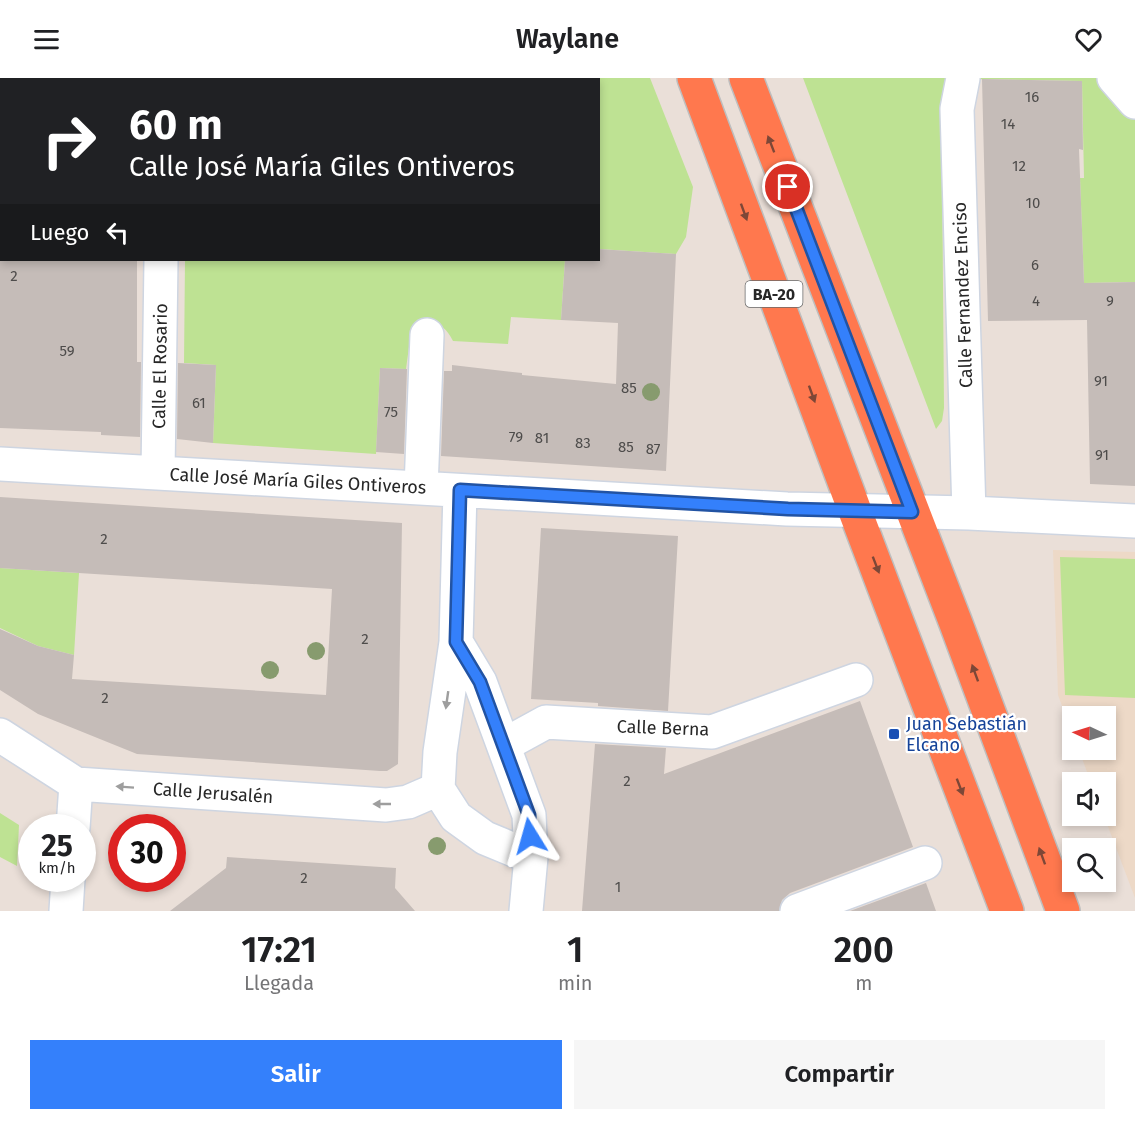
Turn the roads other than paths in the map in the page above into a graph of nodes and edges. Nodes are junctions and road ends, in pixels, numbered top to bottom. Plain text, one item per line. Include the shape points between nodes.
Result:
1 (694, 78) edge
2 (746, 78) edge
3 (963, 78) edge
4 (1114, 78) edge
5 (1135, 102) edge
6 (161, 261) edge
7 (427, 335) dead end
8 (0, 464) edge
9 (158, 473) junction
10 (421, 488) junction
11 (460, 490) junction
12 (855, 511) junction
13 (912, 512) junction
14 (969, 513) junction
15 (1135, 521) edge
16 (456, 642) junction
17 (856, 680) dead end
18 (0, 735) edge
19 (504, 745) junction
20 (76, 784) junction
21 (438, 789) junction
22 (73, 814) edge
23 (531, 857) junction
24 (925, 862) dead end
25 (67, 892) edge
26 (66, 911) edge
27 (526, 911) edge
28 (797, 911) edge
29 (1008, 911) edge
30 (1063, 911) edge

1 -> 12 highway, BA-20
13 -> 2 highway, BA-20
3 - 14 street, Calle Fernandez Enciso via 957,109
4 - 5 street
6 - 9 street, Calle El Rosario
7 - 10 street
8 - 9 street, Calle José María Giles Ontiveros
9 - 10 street, Calle José María Giles Ontiveros
10 - 11 street, Calle José María Giles Ontiveros
11 - 12 street, Calle José María Giles Ontiveros
11 - 16 street
12 - 13 street, Calle José María Giles Ontiveros
12 -> 29 highway, BA-20
13 - 14 street, Calle José María Giles Ontiveros
30 -> 13 highway, BA-20
14 - 15 street, Calle José María Giles Ontiveros
16 - 19 street via 480,682
16 -> 21 street
17 - 19 street, Calle Berna via 712,732 546,722
18 - 20 street, Calle Jerusalén
19 - 23 street via 529,815
21 -> 20 street, Calle Jerusalén via 408,802 386,805
20 - 22 street
21 - 23 street via 456,817 485,838
23 - 27 street
24 - 28 street
25 - 26 street

